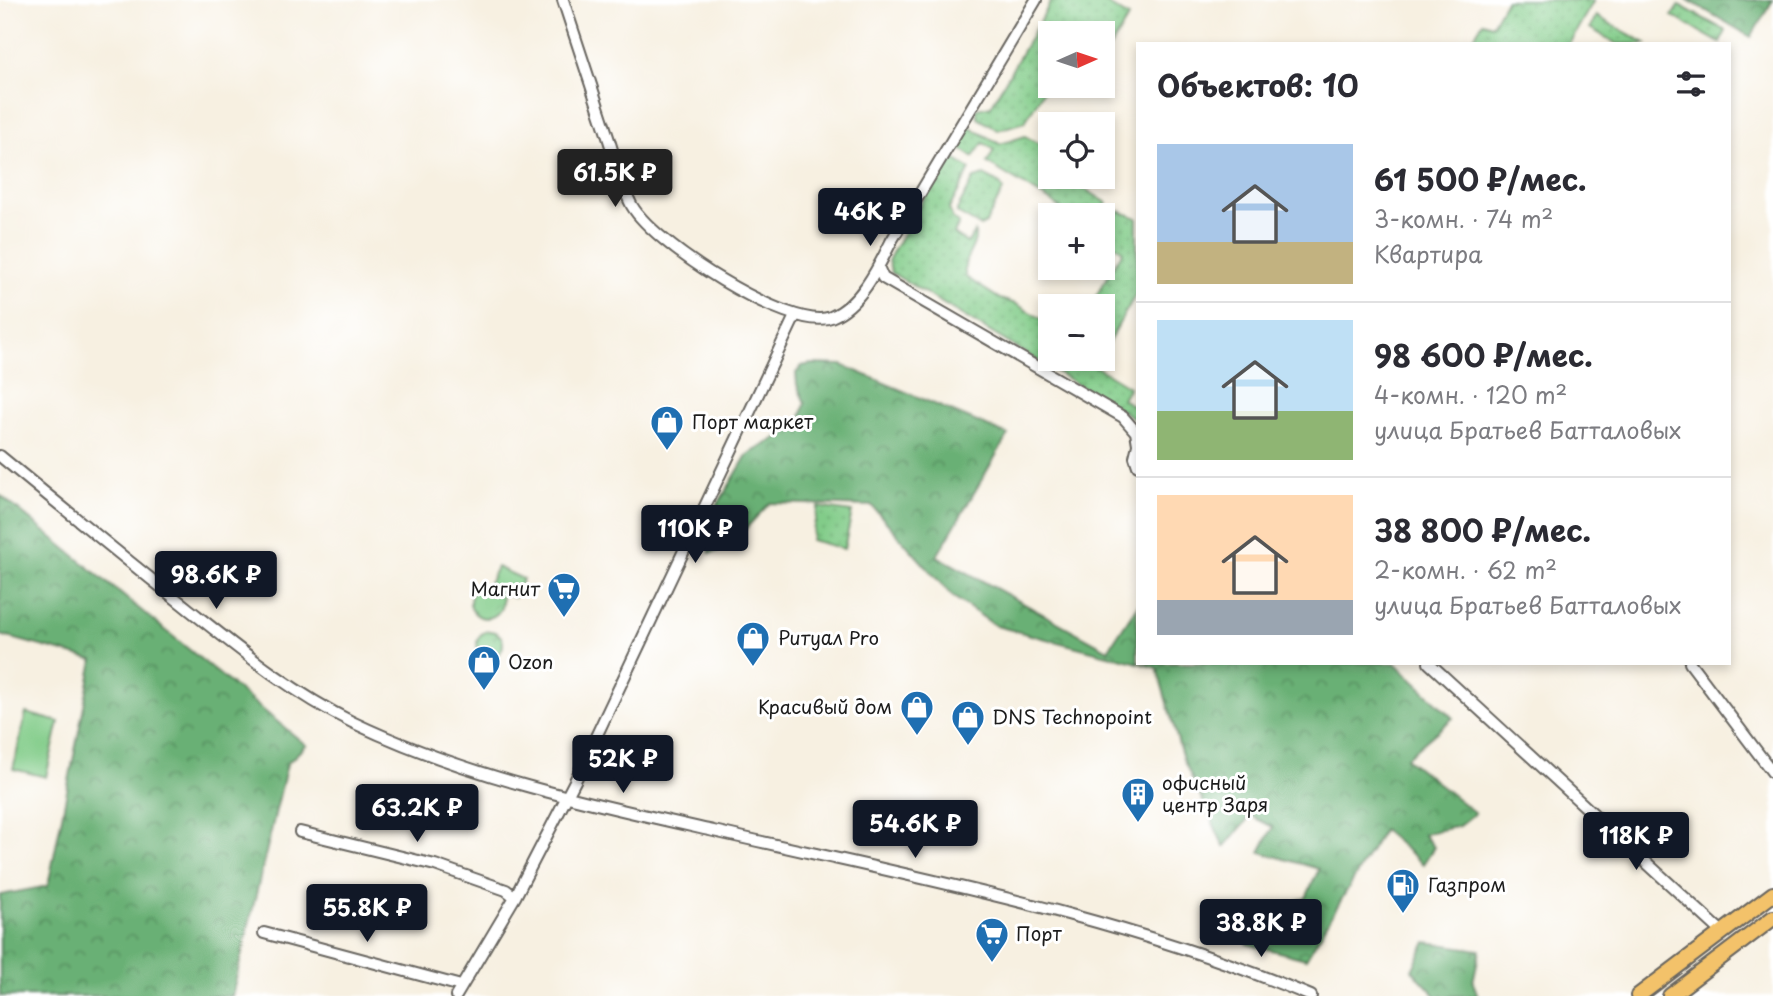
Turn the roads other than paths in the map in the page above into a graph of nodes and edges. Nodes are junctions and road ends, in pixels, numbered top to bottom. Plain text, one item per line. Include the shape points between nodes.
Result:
1 (563, 0) edge
2 (1036, 0) edge
3 (879, 270) junction
4 (795, 316) junction
5 (1136, 432) edge
6 (0, 456) edge
7 (1431, 665) edge
8 (1692, 665) edge
9 (1773, 773) edge
10 (565, 799) junction
11 (300, 832) dead end
12 (1773, 894) edge
13 (514, 897) junction
14 (1773, 918) edge
15 (1722, 932) junction
16 (264, 933) dead end
17 (459, 991) edge
18 (1311, 996) edge
19 (1638, 996) edge
20 (1670, 996) edge

1 - 4 street via 631,205 713,277
2 - 3 street via 892,240
3 - 4 street via 838,314 816,320
3 - 5 street via 883,278 1123,417
4 - 10 street
6 - 10 street via 265,670 307,697 436,758
7 - 15 street
8 - 9 street
10 - 13 street
10 - 18 street via 941,882 1120,929 1205,955
11 - 13 street via 435,865
12 - 15 main road
13 - 17 street
14 - 20 main road
15 - 19 main road
16 - 17 street

